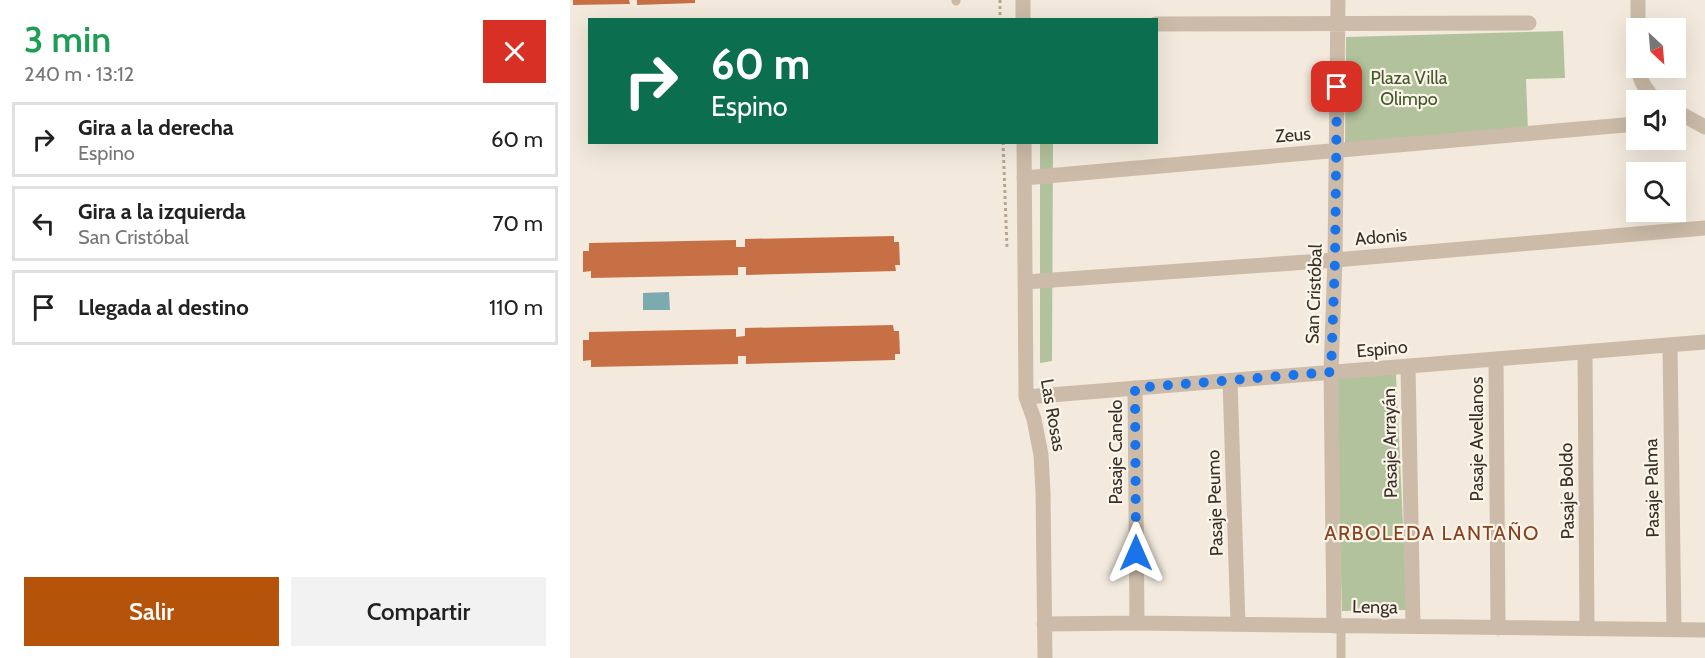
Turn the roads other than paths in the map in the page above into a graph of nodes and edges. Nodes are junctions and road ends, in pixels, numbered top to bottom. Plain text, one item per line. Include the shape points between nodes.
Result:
1 (1023, 0) edge
2 (1338, 0) edge
3 (1638, 0) edge
4 (1023, 18) edge
5 (1638, 18) edge
6 (1529, 23) dead end
7 (1158, 24) edge
8 (1338, 24) junction
9 (1686, 115) edge
10 (1700, 121) edge
11 (1626, 125) edge
12 (1024, 144) edge
13 (1336, 151) junction
14 (1024, 178) junction
15 (1705, 228) edge
16 (1335, 260) junction
17 (1025, 282) junction
18 (1705, 342) edge
19 (1670, 345) junction
20 (1585, 352) junction
21 (1496, 359) junction
22 (1408, 366) junction
23 (1331, 372) junction
24 (1230, 381) junction
25 (1135, 388) junction
26 (1026, 397) junction
27 (1137, 623) junction
28 (1044, 624) junction
29 (1238, 624) junction
30 (1337, 626) junction
31 (1413, 626) junction
32 (1498, 628) junction
33 (1587, 628) junction
34 (1674, 630) junction
35 (1705, 630) edge
36 (1045, 658) edge
37 (1341, 658) edge

1 - 4 street
2 - 8 street, San Cristóbal
3 - 5 street
6 - 8 street
7 - 8 street
8 - 13 street, San Cristóbal
9 - 10 street
11 - 13 street, Zeus
12 - 14 street, Las Rosas
13 - 14 street, Zeus
13 - 16 street, San Cristóbal
14 - 17 street, Las Rosas
15 - 16 street, Adonis
16 - 17 street, Adonis
16 - 23 street, San Cristóbal
17 - 26 street, Las Rosas
18 - 19 street, Espino
19 - 20 street, Espino
19 - 34 street, Pasaje Palma
20 - 21 street, Espino
20 - 33 street, Pasaje Boldo
21 - 22 street, Espino
21 - 32 street, Pasaje Avellanos
22 - 23 street, Espino
22 - 31 street, Pasaje Arrayán
23 - 24 street, Espino
23 - 30 street, San Cristóbal
24 - 25 street, Espino
24 - 29 street, Pasaje Peumo
25 - 26 street, Espino
25 - 27 street, Pasaje Canelo
26 - 28 street, Las Rosas via 1041,455
27 - 28 street, Lenga
27 - 29 street, Lenga
28 - 36 street, Las Rosas
29 - 30 street, Lenga
30 - 31 street, Lenga
30 - 37 lane
31 - 32 street, Lenga
32 - 33 street, Lenga
33 - 34 street, Lenga
34 - 35 street, Lenga

